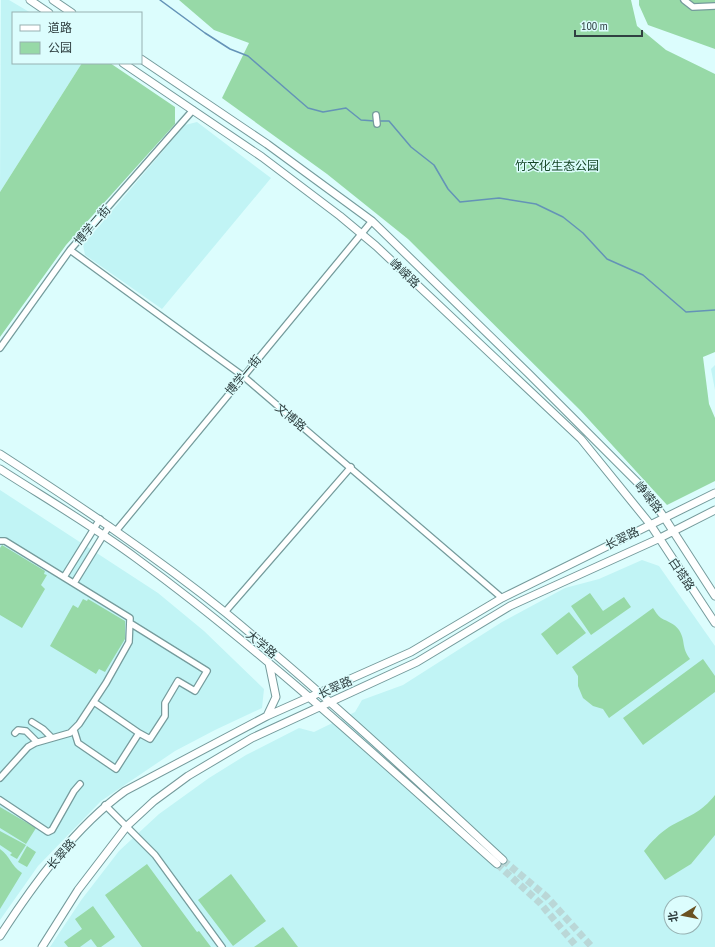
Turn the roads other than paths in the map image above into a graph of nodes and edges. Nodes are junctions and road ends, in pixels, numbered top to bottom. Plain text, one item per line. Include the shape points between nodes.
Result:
1 (30, 0) edge
2 (53, 0) edge
3 (684, 0) edge
4 (715, 6) edge
5 (48, 12) edge
6 (71, 12) edge
7 (142, 60) edge
8 (124, 64) edge
9 (192, 110) junction
10 (376, 115) dead end
11 (377, 124) dead end
12 (372, 221) junction
13 (361, 234) junction
14 (70, 250) junction
15 (0, 348) edge
16 (243, 376) junction
17 (0, 454) edge
18 (351, 467) junction
19 (0, 469) edge
20 (715, 493) edge
21 (715, 510) edge
22 (664, 517) junction
23 (100, 519) junction
24 (650, 524) junction
25 (110, 526) junction
26 (93, 529) junction
27 (673, 530) junction
28 (116, 531) junction
29 (103, 536) junction
30 (658, 539) junction
31 (0, 541) edge
32 (64, 576) junction
33 (74, 583) junction
34 (715, 596) edge
35 (502, 598) junction
36 (225, 612) junction
37 (130, 623) junction
38 (715, 623) edge
39 (269, 663) junction
40 (321, 693) junction
41 (309, 698) junction
42 (330, 701) junction
43 (94, 702) junction
44 (319, 706) junction
45 (267, 716) junction
46 (32, 722) dead end
47 (74, 730) junction
48 (16, 733) dead end
49 (139, 733) junction
50 (52, 738) junction
51 (37, 742) junction
52 (0, 778) edge
53 (80, 784) dead end
54 (0, 800) edge
55 (105, 805) junction
56 (127, 826) junction
57 (0, 936) edge
58 (42, 947) edge
59 (222, 947) edge

1 - 5 main road
2 - 6 main road
3 - 4 street via 693,7
7 - 12 main road, 峥嵘路 via 267,144
8 - 9 main road, 峥嵘路
9 - 13 main road, 峥嵘路 via 262,156
9 - 14 street, 博学二街
10 - 11 street
12 - 13 street, 博学一街
12 - 22 main road, 峥嵘路 via 638,483
13 - 16 street, 博学一街
13 - 24 main road, 峥嵘路 via 581,439
14 - 15 street, 博学二街
14 - 16 street, 文博路
16 - 18 street, 文博路
16 - 28 street, 博学一街
17 - 23 main road, 大学路
18 - 35 street, 文博路
18 - 36 street
19 - 26 main road, 大学路
20 - 22 main road, 长翠路
21 - 27 main road, 长翠路
22 - 24 main road, 长翠路
22 - 27 main road, 白塔路
23 - 25 main road, 大学路
23 - 26 street
24 - 30 main road, 白塔路
24 - 35 main road, 长翠路
25 - 28 main road, 大学路
25 - 29 street
26 - 29 main road, 大学路
26 - 32 street
27 - 30 main road, 长翠路
27 - 34 main road, 白塔路
28 - 36 main road, 大学路
29 - 33 street
29 - 39 main road, 大学路 via 136,557
30 - 38 main road, 白塔路
30 - 42 main road, 长翠路 via 510,606 416,662
31 - 32 street via 5,541
32 - 33 street
33 - 37 street via 130,618
35 - 40 main road, 长翠路 via 411,652
36 - 40 main road, 大学路
37 - 43 street via 130,642
37 - 49 street via 207,671 195,691 178,681 165,703 165,716 150,739
39 - 41 main road, 大学路
39 - 45 main road via 276,697
40 - 41 main road, 长翠路
40 - 42 main road, 大学路
41 - 44 main road, 大学路
41 - 45 main road, 长翠路
42 - 44 main road, 长翠路
42 - 44 main road, 大学路 via 500,862
43 - 47 street
43 - 49 street
44 - 56 main road, 长翠路 via 252,738 188,776 154,801
45 - 55 main road, 长翠路 via 125,791
46 - 50 street
47 - 49 street via 78,743 116,769
47 - 50 street
48 - 51 street via 18,730 24,730
50 - 51 street
51 - 52 street via 28,746
53 - 54 street via 52,830 48,832
55 - 56 street
55 - 57 main road, 长翠路 via 61,852 24,899
56 - 58 main road, 长翠路 via 78,890
56 - 59 street via 155,855

